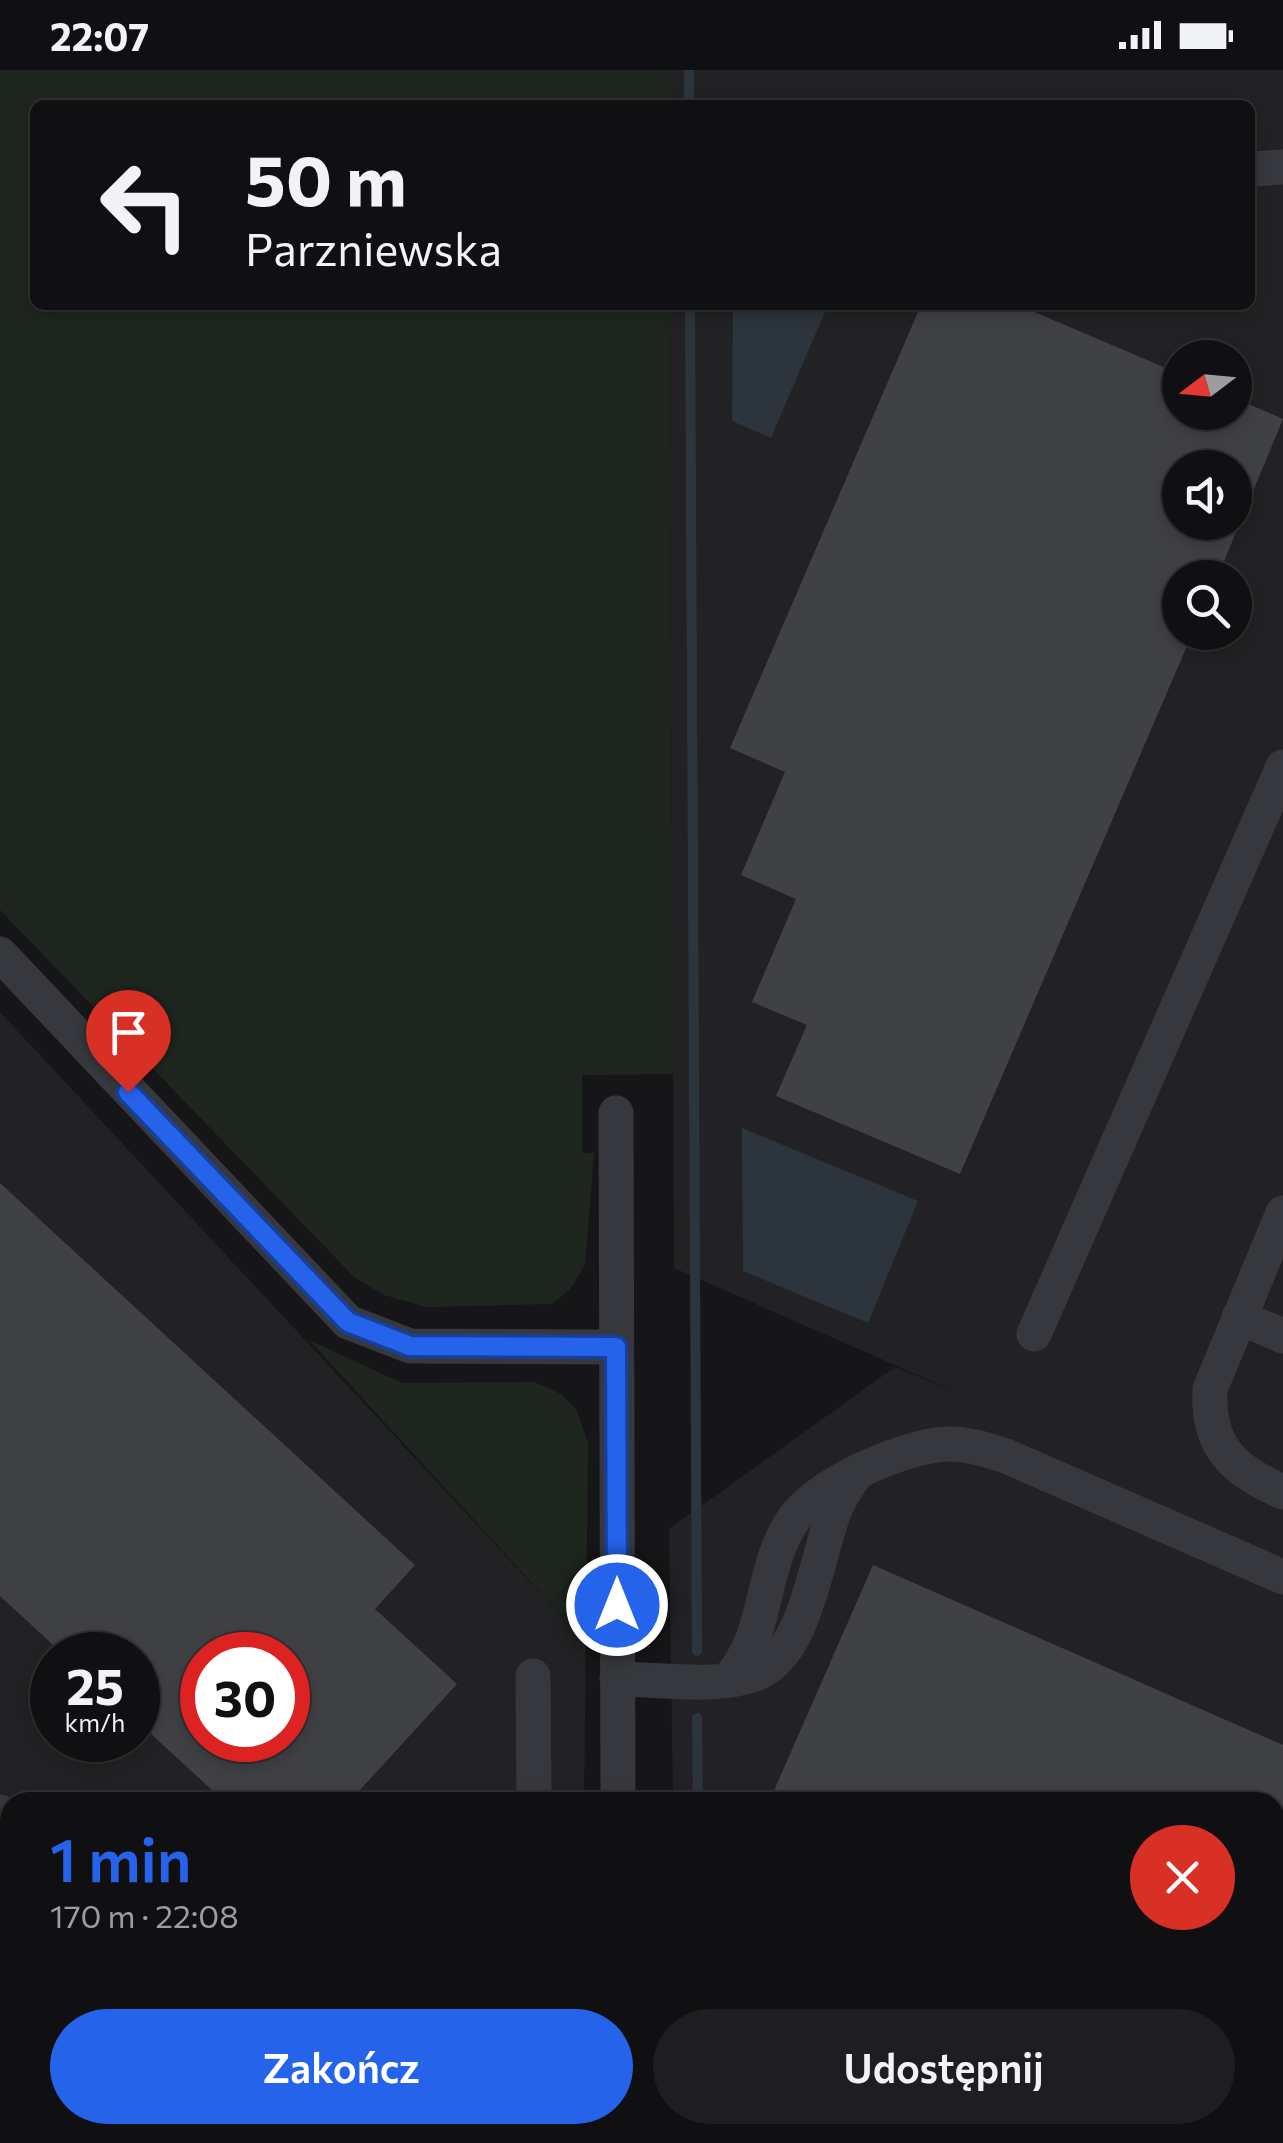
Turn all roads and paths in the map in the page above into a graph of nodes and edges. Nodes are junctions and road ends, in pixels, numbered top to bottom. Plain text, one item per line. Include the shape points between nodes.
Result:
1 (1283, 167) edge
2 (1255, 170) edge
3 (1283, 767) edge
4 (0, 954) edge
5 (616, 1114) dead end
6 (1283, 1212) edge
7 (1238, 1317) junction
8 (1034, 1334) dead end
9 (1283, 1336) edge
10 (616, 1347) junction
11 (1283, 1492) edge
12 (1283, 1577) edge
13 (534, 1676) dead end
14 (617, 1679) junction
15 (534, 1792) edge
16 (618, 1792) edge

1 - 2 street
3 - 8 street
4 - 10 street via 348,1322 410,1346
5 - 10 street
6 - 7 street
7 - 9 street
7 - 11 street via 1210,1389 1208,1417 1217,1444 1241,1468
10 - 14 street
12 - 14 street via 975,1446 921,1448 826,1489 791,1523 754,1643 729,1679
13 - 15 street
14 - 16 street

